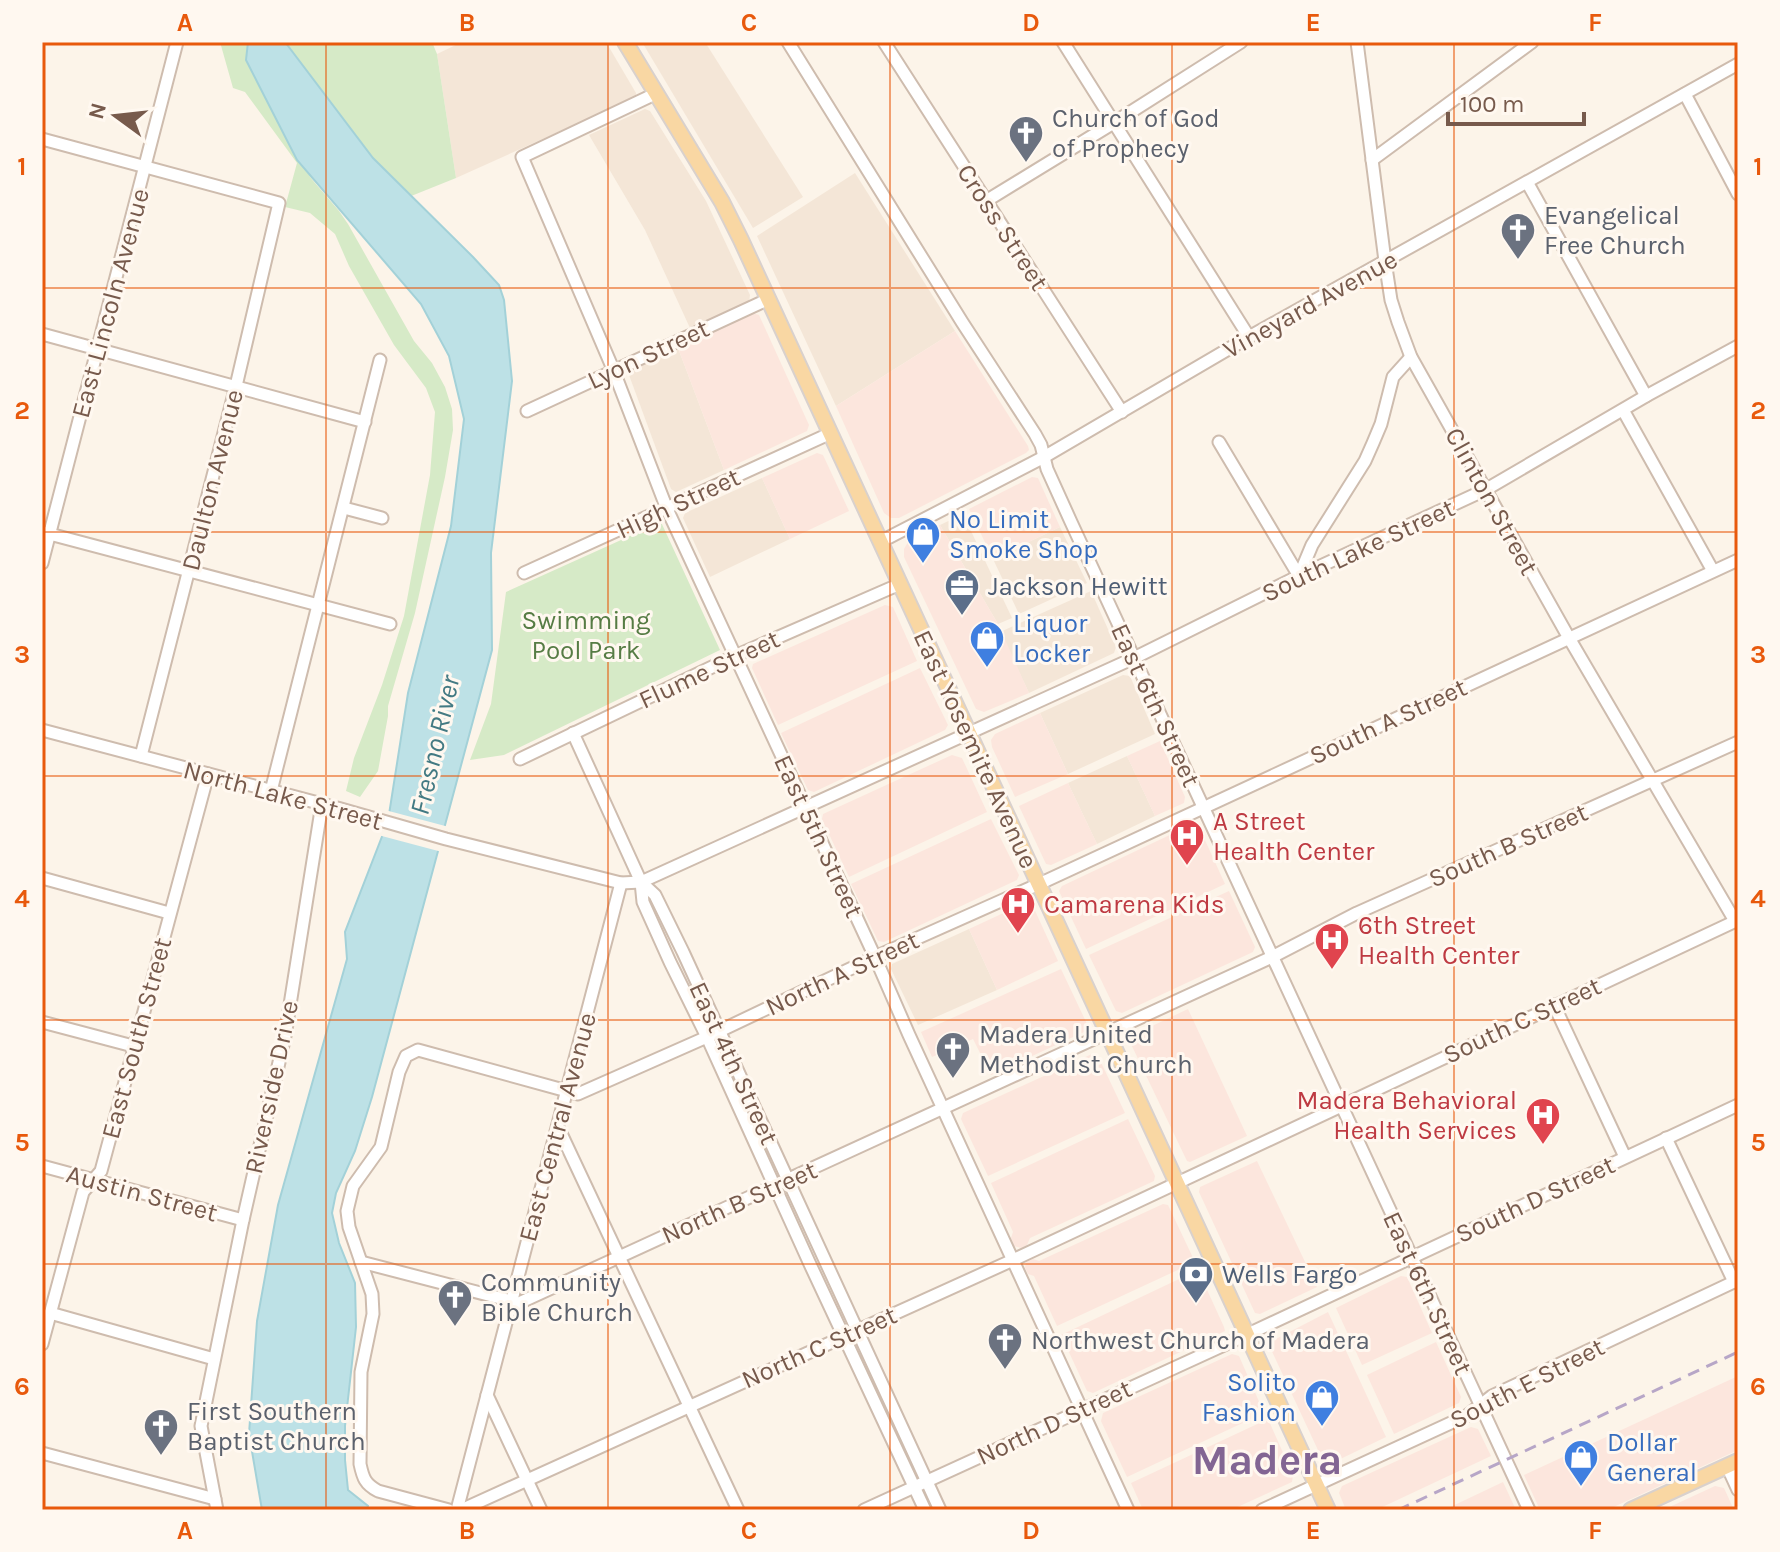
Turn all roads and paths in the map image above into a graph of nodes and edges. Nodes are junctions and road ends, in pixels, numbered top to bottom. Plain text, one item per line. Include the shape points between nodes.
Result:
1 (177, 42) edge
2 (625, 42) edge
3 (788, 42) edge
4 (884, 42) edge
5 (1063, 42) edge
6 (1241, 42) edge
7 (1357, 42) edge
8 (1532, 42) edge
9 (1738, 64) edge
10 (657, 93) junction
11 (1685, 94) junction
12 (1115, 122) junction
13 (42, 139) edge
14 (1372, 160) junction
15 (145, 167) junction
16 (1527, 182) junction
17 (1738, 194) edge
18 (986, 201) junction
19 (1385, 261) junction
20 (769, 299) junction
21 (42, 334) edge
22 (1249, 337) junction
23 (1738, 346) edge
24 (98, 349) junction
25 (1411, 357) junction
26 (380, 360) dead end
27 (613, 369) junction
28 (236, 386) junction
29 (1646, 396) junction
30 (1623, 410) junction
31 (527, 411) dead end
32 (1122, 412) junction
33 (365, 422) junction
34 (831, 433) junction
35 (1219, 442) dead end
36 (1044, 457) junction
37 (1485, 490) junction
38 (344, 508) junction
39 (667, 509) junction
40 (382, 518) dead end
41 (46, 533) edge
42 (880, 542) junction
43 (1738, 560) edge
44 (42, 563) edge
45 (189, 571) junction
46 (1713, 571) junction
47 (524, 573) dead end
48 (1299, 576) junction
49 (900, 584) junction
50 (319, 605) junction
51 (390, 624) dead end
52 (1569, 638) junction
53 (735, 656) junction
54 (1134, 658) junction
55 (42, 730) edge
56 (573, 733) junction
57 (969, 734) junction
58 (1738, 742) edge
59 (141, 756) junction
60 (520, 759) dead end
61 (208, 774) junction
62 (1652, 780) junction
63 (271, 791) junction
64 (322, 804) junction
65 (1203, 806) junction
66 (805, 809) junction
67 (42, 878) edge
68 (641, 882) junction
69 (621, 883) junction
70 (1039, 884) junction
71 (169, 913) junction
72 (1736, 921) edge
73 (875, 957) junction
74 (1272, 957) junction
75 (1554, 1005) junction
76 (42, 1022) edge
77 (720, 1031) junction
78 (1107, 1033) junction
79 (707, 1037) junction
80 (133, 1046) junction
81 (567, 1091) junction
82 (1738, 1105) edge
83 (1341, 1106) junction
84 (944, 1109) junction
85 (558, 1127) junction
86 (1666, 1138) junction
87 (1625, 1157) junction
88 (42, 1166) edge
89 (789, 1179) junction
90 (94, 1180) junction
91 (1177, 1183) junction
92 (774, 1186) junction
93 (243, 1220) junction
94 (618, 1256) junction
95 (1411, 1258) junction
96 (1013, 1260) junction
97 (361, 1262) junction
98 (1736, 1281) edge
99 (511, 1302) junction
100 (50, 1313) junction
101 (857, 1331) junction
102 (1246, 1335) junction
103 (845, 1337) junction
104 (42, 1344) edge
105 (214, 1359) junction
106 (487, 1395) junction
107 (688, 1405) junction
108 (1480, 1406) junction
109 (1082, 1410) junction
110 (42, 1453) edge
111 (1733, 1464) edge
112 (527, 1480) junction
113 (926, 1481) junction
114 (1317, 1486) junction
115 (914, 1487) junction
116 (1738, 1490) edge
117 (216, 1505) edge
118 (449, 1510) edge
119 (459, 1510) edge
120 (541, 1510) edge
121 (738, 1510) edge
122 (864, 1510) edge
123 (925, 1510) edge
124 (940, 1510) edge
125 (1128, 1510) edge
126 (1262, 1510) edge
127 (1328, 1510) edge
128 (1529, 1510) edge
129 (1631, 1510) edge

1 - 15 street, East Lincoln Avenue
2 - 10 main road, East Yosemite Avenue
3 - 36 street, East 6th Street via 1035,434
4 - 18 street, Cross Street
5 - 12 street
6 - 12 street
7 - 14 street, Clinton Street
8 - 14 street
9 - 11 street, Vineyard Avenue
10 - 20 main road, East Yosemite Avenue via 722,202
10 - 27 street, East 5th Street via 522,157
11 - 16 street, Vineyard Avenue
11 - 17 street
12 - 18 street
12 - 22 street
13 - 15 street
14 - 19 street, Clinton Street
15 - 24 street, East Lincoln Avenue
15 - 28 street, Daulton Avenue via 279,203
16 - 19 street, Vineyard Avenue
16 - 29 street
18 - 32 street, Cross Street
19 - 22 street, Vineyard Avenue
19 - 25 street, Clinton Street via 1391,300
20 - 27 street, Lyon Street
20 - 34 main road, East Yosemite Avenue
21 - 24 street
22 - 32 street, Vineyard Avenue
23 - 29 street, South Lake Street
24 - 28 street
24 - 41 street, East Lincoln Avenue
25 - 37 street, Clinton Street
25 - 48 street via 1393,377 1369,452
26 - 33 street
27 - 31 street, Lyon Street
27 - 39 street, East 5th Street
28 - 33 street
28 - 45 street, Daulton Avenue
29 - 30 street, South Lake Street
30 - 37 street, South Lake Street
30 - 46 street
32 - 36 street, Vineyard Avenue
33 - 38 street
34 - 39 street, High Street
34 - 42 main road, East Yosemite Avenue
35 - 48 street
36 - 42 street, Vineyard Avenue
36 - 54 street, East 6th Street
37 - 48 street, South Lake Street
37 - 52 street, Clinton Street
38 - 40 street
38 - 50 street
39 - 47 street, High Street
39 - 53 street, East 5th Street
41 - 44 street, East Lincoln Avenue
41 - 45 street
42 - 49 main road, East Yosemite Avenue
43 - 46 street, South A Street
45 - 50 street
45 - 59 street, Daulton Avenue
46 - 52 street, South A Street
48 - 54 street, South Lake Street
49 - 53 street, Flume Street
49 - 57 main road, East Yosemite Avenue
50 - 51 street
50 - 63 street
52 - 62 street, Clinton Street
52 - 65 street, South A Street
53 - 56 street, Flume Street
53 - 66 street, East 5th Street
54 - 57 street, South Lake Street
54 - 65 street, East 6th Street
55 - 59 street, North Lake Street
56 - 60 street, Flume Street
56 - 68 street, East 4th Street
57 - 66 street, North Lake Street
57 - 70 main road, East Yosemite Avenue
58 - 62 street, South B Street
59 - 61 street, North Lake Street
61 - 63 street, North Lake Street
61 - 71 street, East South Street
62 - 72 street, Clinton Street
62 - 74 street, South B Street
63 - 64 street, North Lake Street
64 - 69 street, North Lake Street
64 - 93 street, Riverside Drive via 285,1036
65 - 70 street, South A Street
65 - 74 street, East 6th Street
66 - 68 street, North Lake Street
66 - 73 street, East 5th Street
67 - 71 street
68 - 69 street, North Lake Street
68 - 77 street, East 4th Street via 655,895
68 - 79 street, East 4th Street via 643,902
69 - 81 street, East Central Avenue
70 - 73 street, North A Street
70 - 78 main road, East Yosemite Avenue
71 - 80 street, East South Street
72 - 75 street, South C Street
73 - 77 street, North A Street
73 - 84 street, East 5th Street
74 - 78 street, South B Street
74 - 83 street, East 6th Street
75 - 83 street, South C Street
75 - 87 street
76 - 80 street
77 - 79 street, North A Street
77 - 89 street, East 4th Street
78 - 84 street, North B Street
78 - 91 main road, East Yosemite Avenue
79 - 81 street, North A Street via 578,1094
79 - 92 street, East 4th Street
80 - 90 street, East South Street via 101,1171
81 - 85 street, East Central Avenue
81 - 97 street, North A Street via 418,1050 406,1056 381,1147 348,1199 349,1227
82 - 86 street, South D Street
83 - 91 street, South C Street
83 - 95 street, East 6th Street
84 - 89 street, North B Street
84 - 96 street, East 5th Street
85 - 94 street
85 - 99 street, East Central Avenue
86 - 87 street, South D Street
86 - 98 street
87 - 95 street, South D Street
88 - 90 street, Austin Street
89 - 92 street, North B Street
89 - 101 street, East 4th Street
90 - 93 street, Austin Street
90 - 100 street, East South Street via 83,1192
91 - 96 street, North C Street
91 - 102 main road, East Yosemite Avenue
92 - 94 street, North B Street
92 - 103 street, East 4th Street
93 - 105 street, Riverside Drive
94 - 99 street, North B Street via 519,1303
94 - 107 street
95 - 102 street, South D Street
95 - 108 street, East 6th Street
96 - 101 street, North C Street
96 - 109 street, East 5th Street
97 - 99 street
97 - 118 street via 373,1314 361,1372 363,1479 378,1491
98 - 108 street, South E Street
99 - 106 street, East Central Avenue
100 - 104 street, East South Street
100 - 105 street
101 - 103 street, North C Street
101 - 113 street, East 4th Street
102 - 109 street, North D Street
102 - 114 main road, East Yosemite Avenue
103 - 107 street, North C Street
103 - 115 street, East 4th Street
105 - 117 street, Riverside Drive via 201,1426
106 - 112 street
106 - 119 street, East Central Avenue
107 - 112 street, North C Street
107 - 121 street
108 - 114 street, South E Street
108 - 128 street, East 6th Street
109 - 113 street, North D Street
109 - 125 street, East 5th Street
110 - 117 street
111 - 116 street
111 - 129 main road
112 - 119 street, North C Street
112 - 120 street
113 - 115 street, North D Street
113 - 124 street, East 4th Street
114 - 126 street, South E Street
114 - 127 main road, East Yosemite Avenue
115 - 122 street, North D Street
115 - 123 street, East 4th Street

